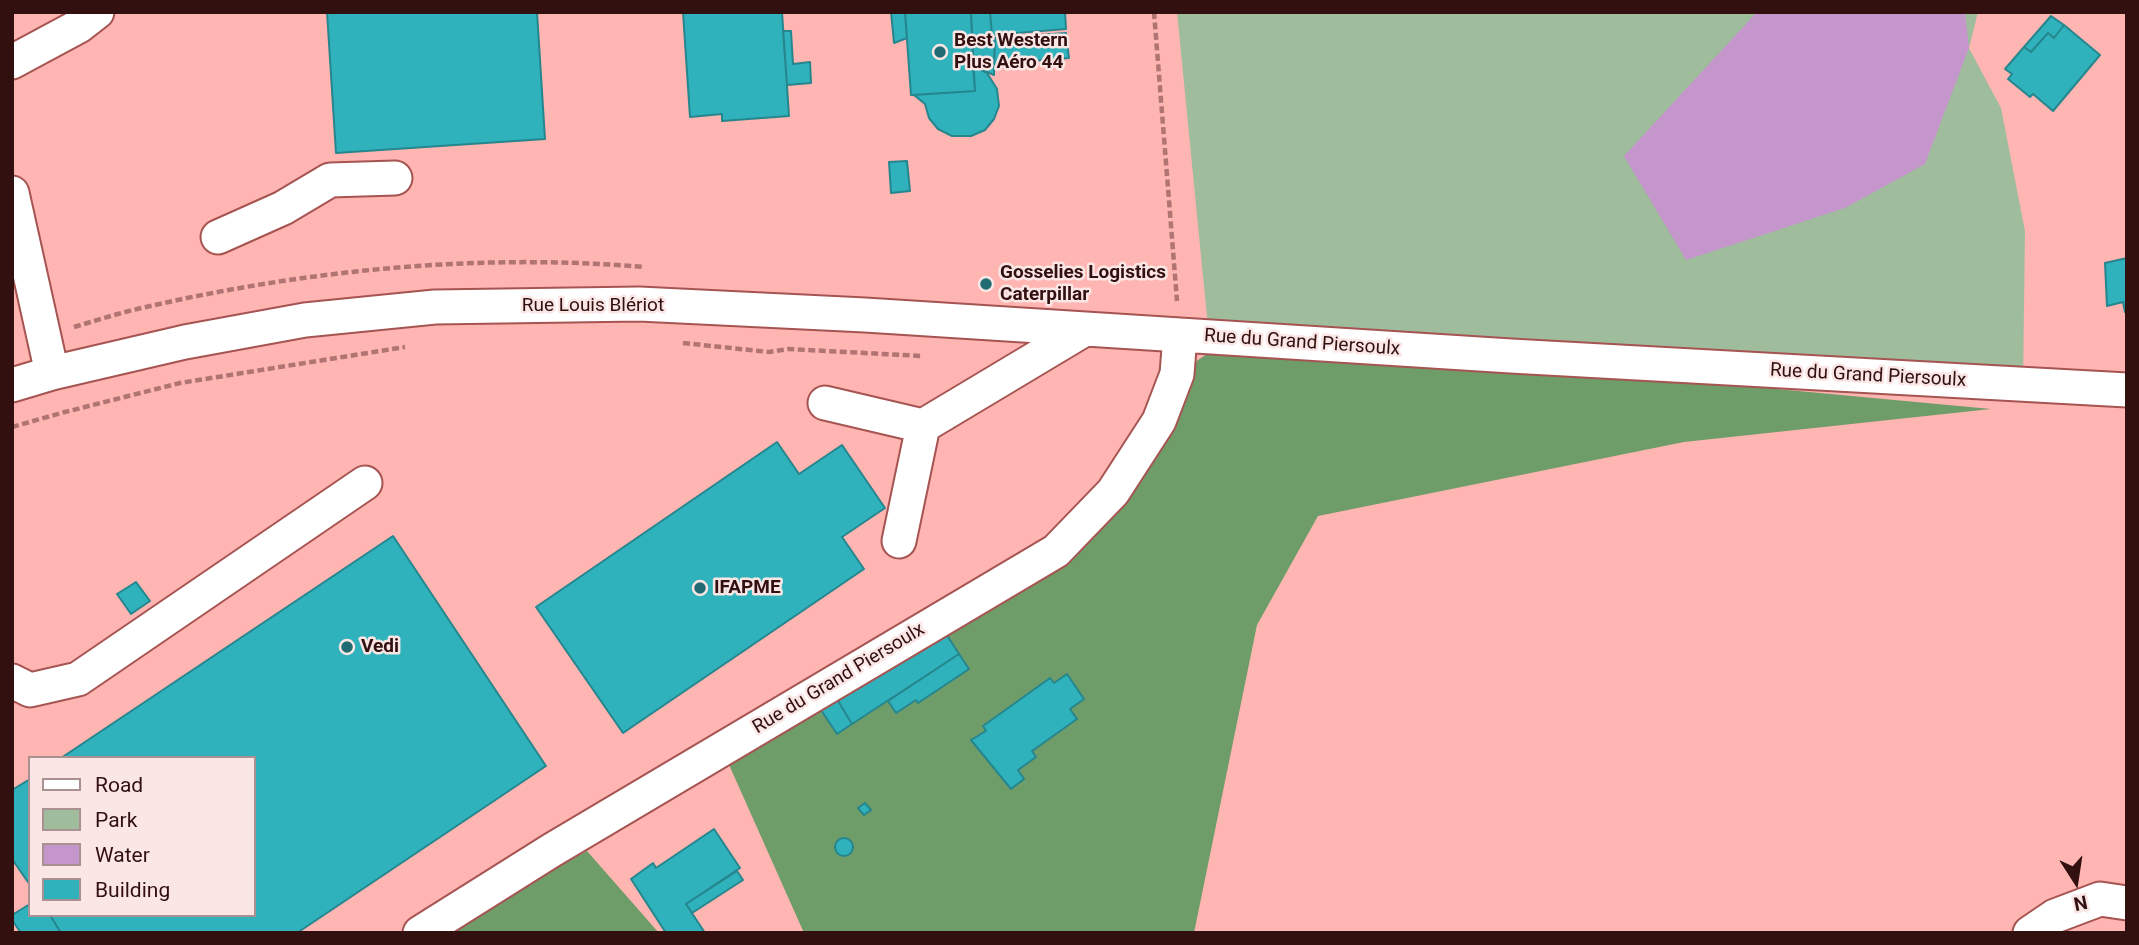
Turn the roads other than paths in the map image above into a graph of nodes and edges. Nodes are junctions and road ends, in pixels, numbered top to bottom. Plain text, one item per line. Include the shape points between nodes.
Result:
1 (97, 12) edge
2 (12, 62) edge
3 (395, 178) dead end
4 (12, 192) edge
5 (218, 237) dead end
6 (1085, 329) junction
7 (1180, 335) junction
8 (52, 373) junction
9 (12, 385) edge
10 (2127, 390) edge
11 (825, 403) dead end
12 (923, 426) junction
13 (365, 483) dead end
14 (899, 541) dead end
15 (12, 681) edge
16 (2127, 903) edge
17 (420, 933) edge
18 (2030, 933) edge

1 - 2 street
3 - 5 street via 330,180 283,208
4 - 8 street
6 - 7 street, Rue Louis Blériot
6 - 8 street, Rue Louis Blériot via 639,304 435,307 305,320
6 - 12 street
7 - 10 street, Rue du Grand Piersoulx
7 - 17 street, Rue du Grand Piersoulx via 1177,374 1159,421 1113,492 1056,551
8 - 9 street, Rue Louis Blériot
11 - 12 street
12 - 14 street
13 - 15 street via 78,680 30,690
16 - 18 street via 2100,899 2055,916

